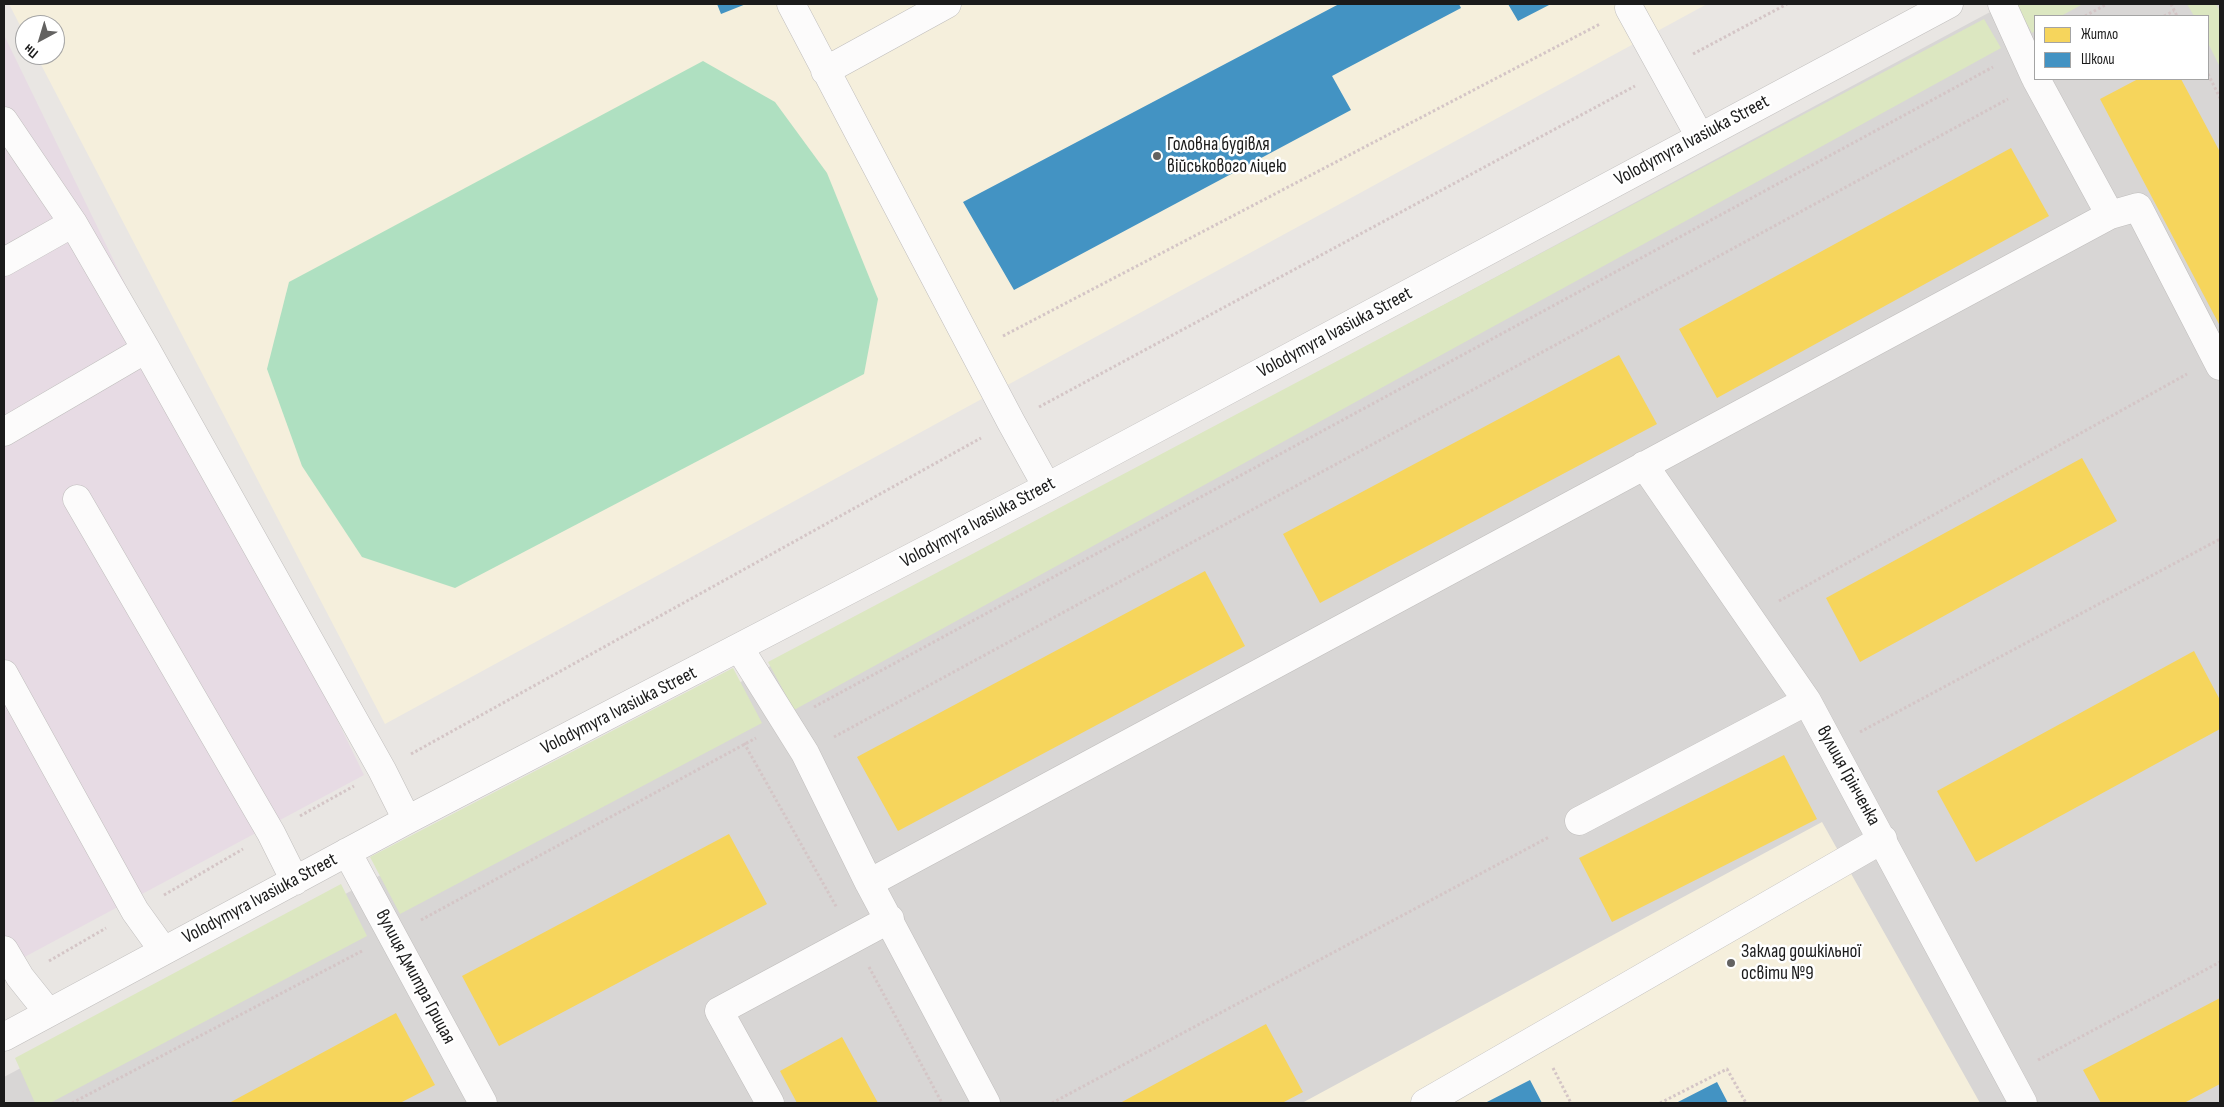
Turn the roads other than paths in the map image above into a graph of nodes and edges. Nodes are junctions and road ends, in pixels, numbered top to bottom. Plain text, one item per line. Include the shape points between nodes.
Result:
1 (790, 4) edge
2 (948, 4) edge
3 (1949, 4) edge
4 (2002, 4) edge
5 (1629, 8) road end
6 (826, 71) junction
7 (2034, 74) edge
8 (2037, 80) edge
9 (4, 121) edge
10 (1700, 137) junction
11 (2110, 215) junction
12 (73, 223) junction
13 (4, 262) edge
14 (146, 349) junction
15 (2218, 362) edge
16 (4, 432) edge
17 (1644, 465) junction
18 (1048, 487) junction
19 (77, 500) dead end
20 (740, 649) junction
21 (4, 674) edge
22 (1807, 702) junction
23 (407, 820) junction
24 (1579, 820) road end
25 (1883, 839) junction
26 (347, 852) junction
27 (294, 881) junction
28 (869, 883) junction
29 (890, 919) junction
30 (4, 950) edge
31 (164, 950) junction
32 (48, 1012) junction
33 (4, 1037) edge
34 (483, 1103) edge
35 (770, 1103) edge
36 (986, 1103) edge
37 (1425, 1103) edge
38 (2023, 1103) edge

1 - 6 street
2 - 6 street
3 - 10 street, Volodymyra Ivasiuka Street
4 - 7 street
5 - 10 street
6 - 18 street
8 - 11 street
9 - 12 street
10 - 18 street, Volodymyra Ivasiuka Street
11 - 15 street via 2138,207
11 - 17 street
12 - 13 street
12 - 14 street
14 - 16 street
14 - 23 street
17 - 22 street, вулиця Грінченка
17 - 28 street
18 - 20 street, Volodymyra Ivasiuka Street
19 - 27 street via 271,833
20 - 23 street, Volodymyra Ivasiuka Street
20 - 28 street via 805,753
21 - 31 street via 135,912
22 - 24 street
22 - 25 street, вулиця Грінченка
23 - 26 street, Volodymyra Ivasiuka Street
25 - 37 street
25 - 38 street, вулиця Грінченка
26 - 27 street, Volodymyra Ivasiuka Street
26 - 34 street, вулиця Дмитра Грицая
27 - 31 street, Volodymyra Ivasiuka Street
28 - 29 street
29 - 35 street via 719,1011
29 - 36 street
30 - 32 street via 20,977
31 - 32 street, Volodymyra Ivasiuka Street
32 - 33 street, Volodymyra Ivasiuka Street

